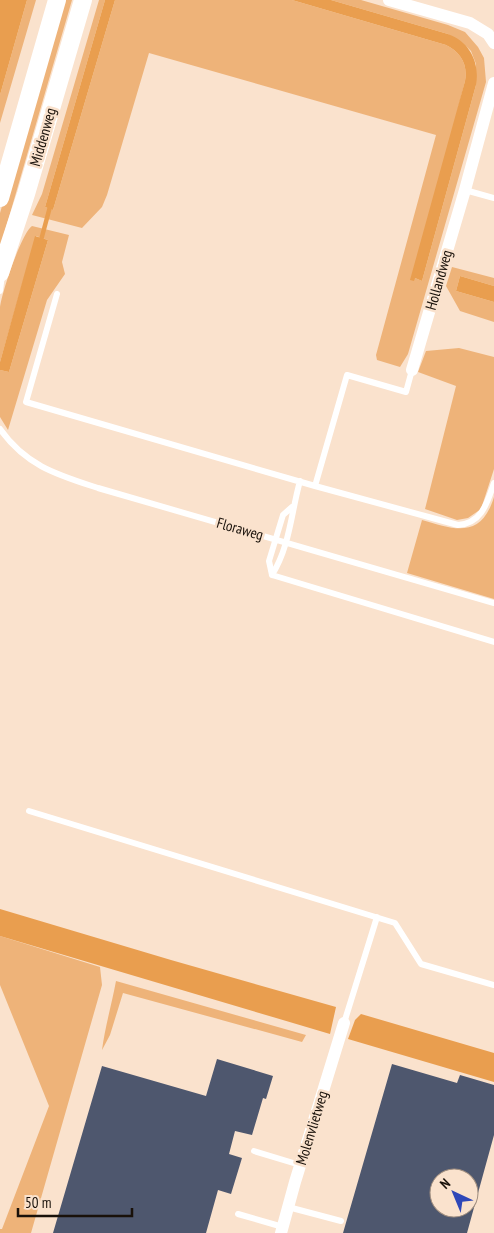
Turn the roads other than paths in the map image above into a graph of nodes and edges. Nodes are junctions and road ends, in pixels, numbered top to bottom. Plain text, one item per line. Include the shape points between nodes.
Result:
1 (57, 0) edge
2 (83, 0) edge
3 (389, 0) edge
4 (410, 3) edge
5 (494, 43) edge
6 (494, 84) edge
7 (1, 190) edge
8 (465, 190) junction
9 (494, 198) edge
10 (1, 272) edge
11 (0, 291) edge
12 (57, 294) dead end
13 (412, 370) joint
14 (0, 429) edge
15 (300, 481) junction
16 (494, 484) edge
17 (315, 486) junction
18 (292, 507) junction
19 (276, 540) junction
20 (286, 542) junction
21 (272, 575) junction
22 (494, 603) edge
23 (494, 642) edge
24 (29, 811) dead end
25 (376, 917) junction
26 (494, 986) edge
27 (344, 1023) joint
28 (254, 1151) dead end
29 (300, 1165) junction
30 (288, 1207) junction
31 (238, 1214) dead end
32 (341, 1221) dead end
33 (282, 1230) edge

1 - 7 street, Middenweg
2 - 10 street, Middenweg
3 - 4 street
4 - 5 street via 470,23 488,34
6 - 8 street, Hollandweg
8 - 9 lane
8 - 13 street, Hollandweg
10 - 11 lane
12 - 15 lane via 26,402
13 - 17 lane via 406,392 348,375
14 - 19 lane, Floraweg via 26,457 57,474
15 - 17 lane
15 - 18 lane
16 - 17 lane via 480,516 458,525
18 - 19 lane via 283,515
18 - 20 lane via 293,517
19 - 20 lane, Floraweg
19 - 21 lane via 269,561
20 - 21 lane via 280,563
20 - 22 lane, Floraweg
21 - 23 lane
24 - 25 lane
25 - 26 lane via 395,923 421,964
25 - 27 lane
27 - 29 street, Molenvlietweg
28 - 29 lane
29 - 30 street, Molenvlietweg
30 - 32 lane
30 - 33 street, Molenvlietweg
31 - 33 lane

